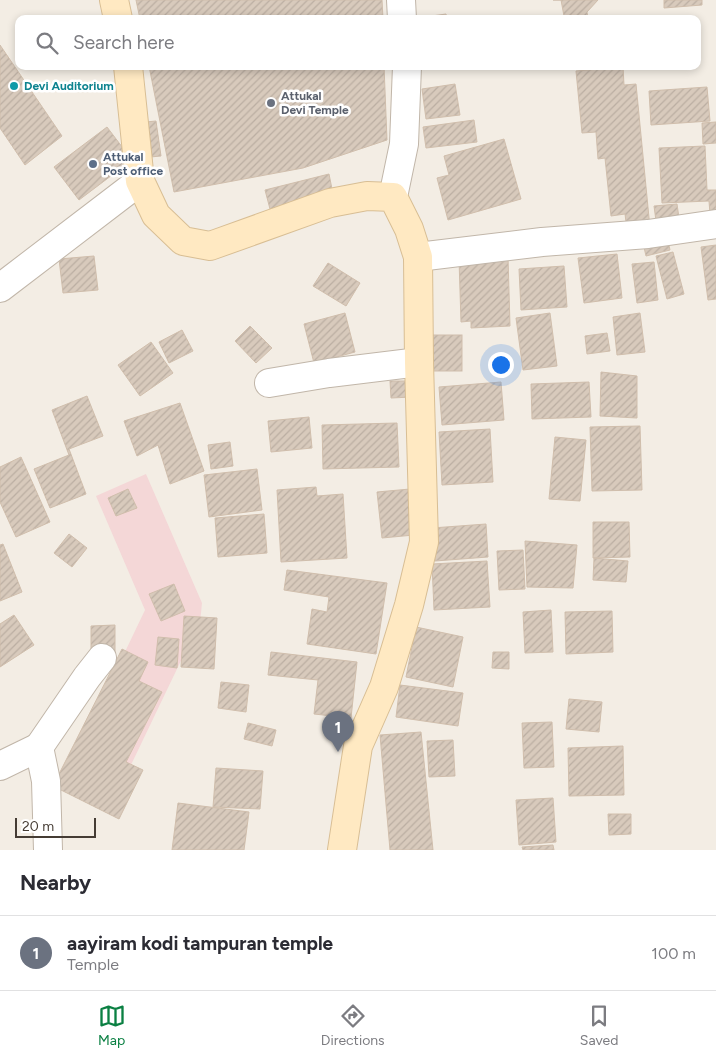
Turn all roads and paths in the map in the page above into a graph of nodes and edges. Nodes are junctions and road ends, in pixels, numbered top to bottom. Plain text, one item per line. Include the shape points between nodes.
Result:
1 (114, 0) edge
2 (401, 0) edge
3 (117, 15) edge
4 (402, 15) edge
5 (128, 70) edge
6 (406, 70) edge
7 (140, 181) junction
8 (393, 197) junction
9 (716, 224) edge
10 (418, 258) junction
11 (0, 288) edge
12 (419, 362) junction
13 (269, 383) dead end
14 (102, 658) dead end
15 (38, 747) junction
16 (0, 766) edge
17 (48, 850) edge
18 (342, 850) edge

1 - 3 street
2 - 4 street
5 - 7 street
6 - 8 street via 404,144
7 - 8 street via 156,215 183,241 210,246 330,203 367,196
7 - 11 street
8 - 10 street via 409,229
9 - 10 street
10 - 12 street
12 - 13 street
12 - 18 street via 424,542 384,687 358,746
14 - 15 street
15 - 16 street
15 - 17 street via 46,781

